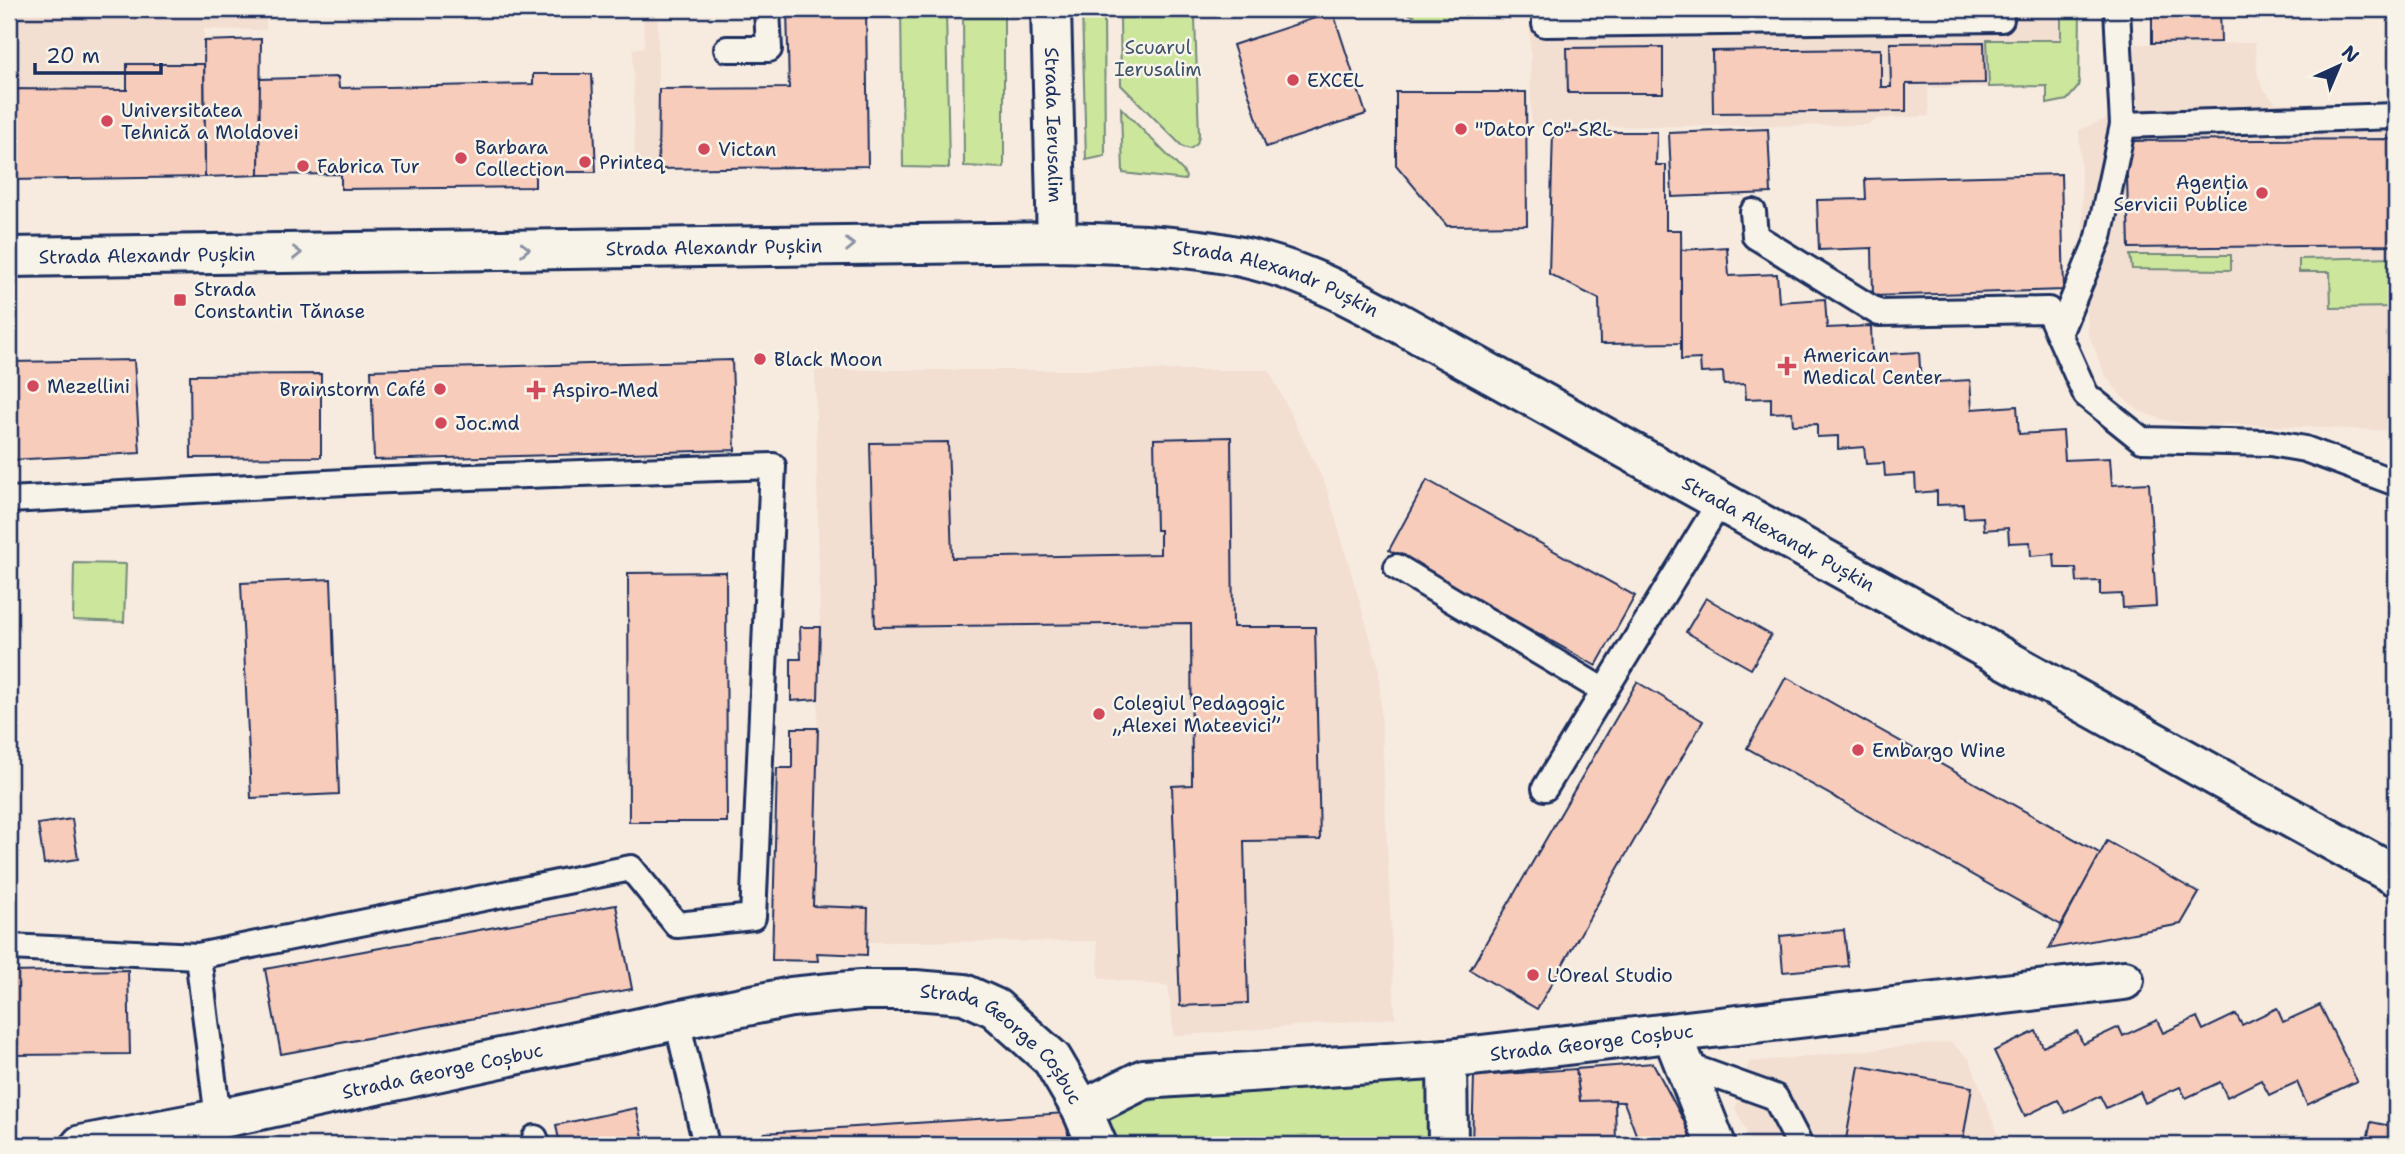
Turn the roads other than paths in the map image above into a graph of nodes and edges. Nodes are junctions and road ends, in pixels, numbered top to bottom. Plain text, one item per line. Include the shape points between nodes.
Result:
1 (767, 9) edge
2 (1051, 9) edge
3 (1545, 9) edge
4 (2118, 9) edge
5 (2001, 19) dead end
6 (727, 49) dead end
7 (2396, 116) edge
8 (2123, 125) junction
9 (1753, 212) dead end
10 (1057, 242) junction
11 (9, 257) edge
12 (2059, 334) junction
13 (2396, 483) edge
14 (9, 500) edge
15 (1721, 500) junction
16 (1396, 567) dead end
17 (1604, 691) junction
18 (1545, 788) dead end
19 (2396, 876) edge
20 (9, 947) edge
21 (198, 956) junction
22 (2124, 980) dead end
23 (677, 1020) junction
24 (1677, 1048) junction
25 (1447, 1059) junction
26 (1082, 1110) junction
27 (222, 1132) edge
28 (81, 1145) edge
29 (706, 1145) edge
30 (1097, 1145) edge
31 (1448, 1145) edge
32 (1716, 1145) edge
33 (1800, 1145) edge

1 - 6 lane via 769,49
2 - 10 street, Strada Ierusalim
3 - 5 lane via 1545,24
4 - 8 lane
7 - 8 lane
8 - 12 lane via 2099,237
9 - 12 lane via 1755,236 1879,313 2048,310
11 -> 10 street, Strada Alexandr Pușkin
10 - 15 street, Strada Alexandr Pușkin via 1205,251 1302,275 1390,318
12 - 13 lane via 2086,395 2142,440 2270,443 2305,449
14 - 21 lane via 773,466 753,918 677,925 631,868
15 - 17 lane
15 - 19 street, Strada Alexandr Pușkin
16 - 17 lane
17 - 18 lane
20 - 21 lane
21 - 27 lane
22 - 24 street, Strada George Coșbuc
23 - 26 street, Strada George Coșbuc via 791,997 860,990 964,994 995,1008 1044,1051
23 - 27 street, Strada George Coșbuc
23 - 29 lane
24 - 25 street, Strada George Coșbuc
24 - 32 street
24 - 33 lane via 1775,1097
25 - 26 street, Strada George Coșbuc via 1144,1079
25 - 31 street
26 - 30 street
27 - 28 street, Strada George Coșbuc

